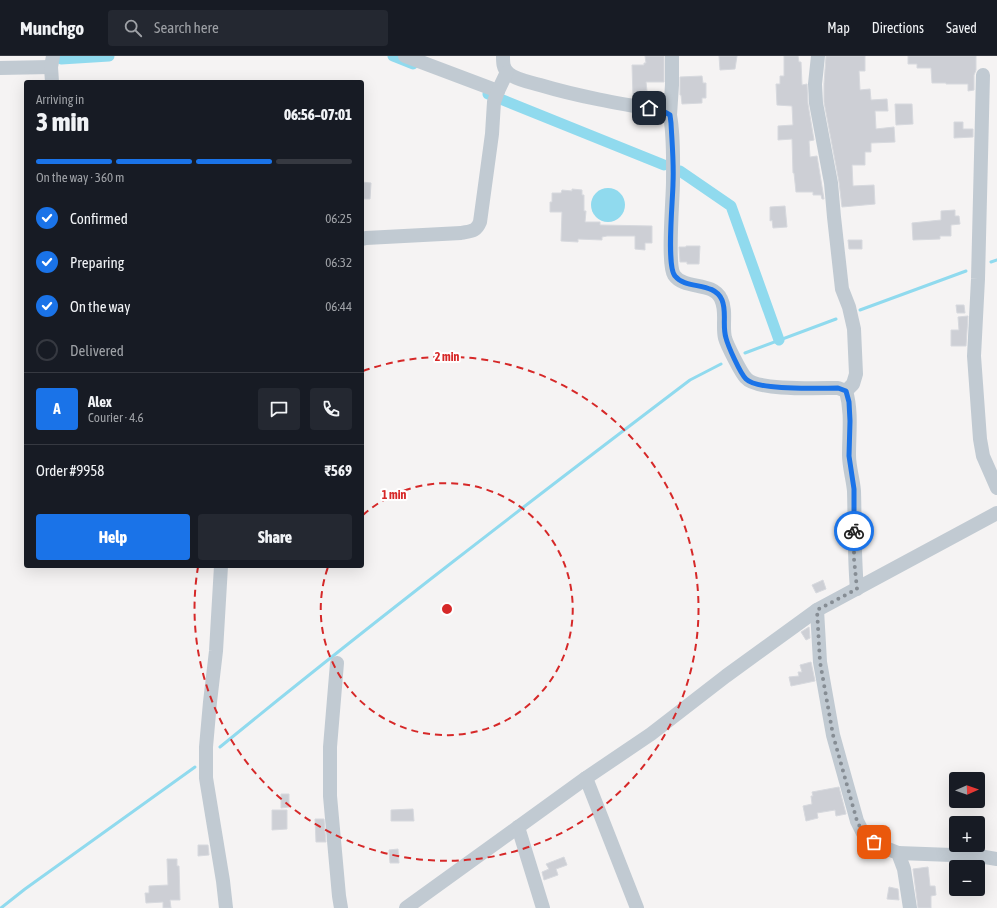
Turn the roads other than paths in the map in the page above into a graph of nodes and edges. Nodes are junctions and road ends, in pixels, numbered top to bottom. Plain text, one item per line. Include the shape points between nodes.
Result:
1 (405, 56) edge
2 (503, 56) edge
3 (672, 56) edge
4 (818, 56) edge
5 (52, 61) edge
6 (0, 68) edge
7 (507, 72) junction
8 (983, 75) dead end
9 (52, 80) edge
10 (496, 96) junction
11 (670, 115) junction
12 (364, 238) edge
13 (846, 391) junction
14 (997, 488) edge
15 (997, 513) edge
16 (221, 568) edge
17 (857, 589) junction
18 (817, 610) junction
19 (337, 663) dead end
20 (586, 778) junction
21 (518, 827) junction
22 (898, 853) junction
23 (997, 859) edge
24 (226, 908) edge
25 (341, 908) edge
26 (406, 908) edge
27 (543, 908) edge
28 (637, 908) edge
29 (910, 908) edge

1 - 10 street
2 - 7 street
3 - 11 street
4 - 13 street via 816,104 831,183 842,289 854,329 856,374 853,384
5 - 6 street
5 - 9 street
7 - 10 street
7 - 11 street via 524,81 563,92 663,111
8 - 14 street via 974,356 980,439 983,456
10 - 12 street via 478,228 461,233
11 - 13 street via 673,182 671,239 672,269 675,276 681,281 715,291 721,298 727,344 746,378 754,384 838,388
13 - 17 street via 850,421 849,456 854,489 854,559
15 - 17 street
16 - 24 street via 216,651 206,747 206,778
17 - 18 street
18 - 20 street via 651,734
18 - 22 street via 820,662 832,728 857,821 865,837
19 - 25 street via 330,747 330,796
20 - 21 street
20 - 28 street
21 - 26 street
21 - 27 street
22 - 23 street
22 - 29 street via 904,869

